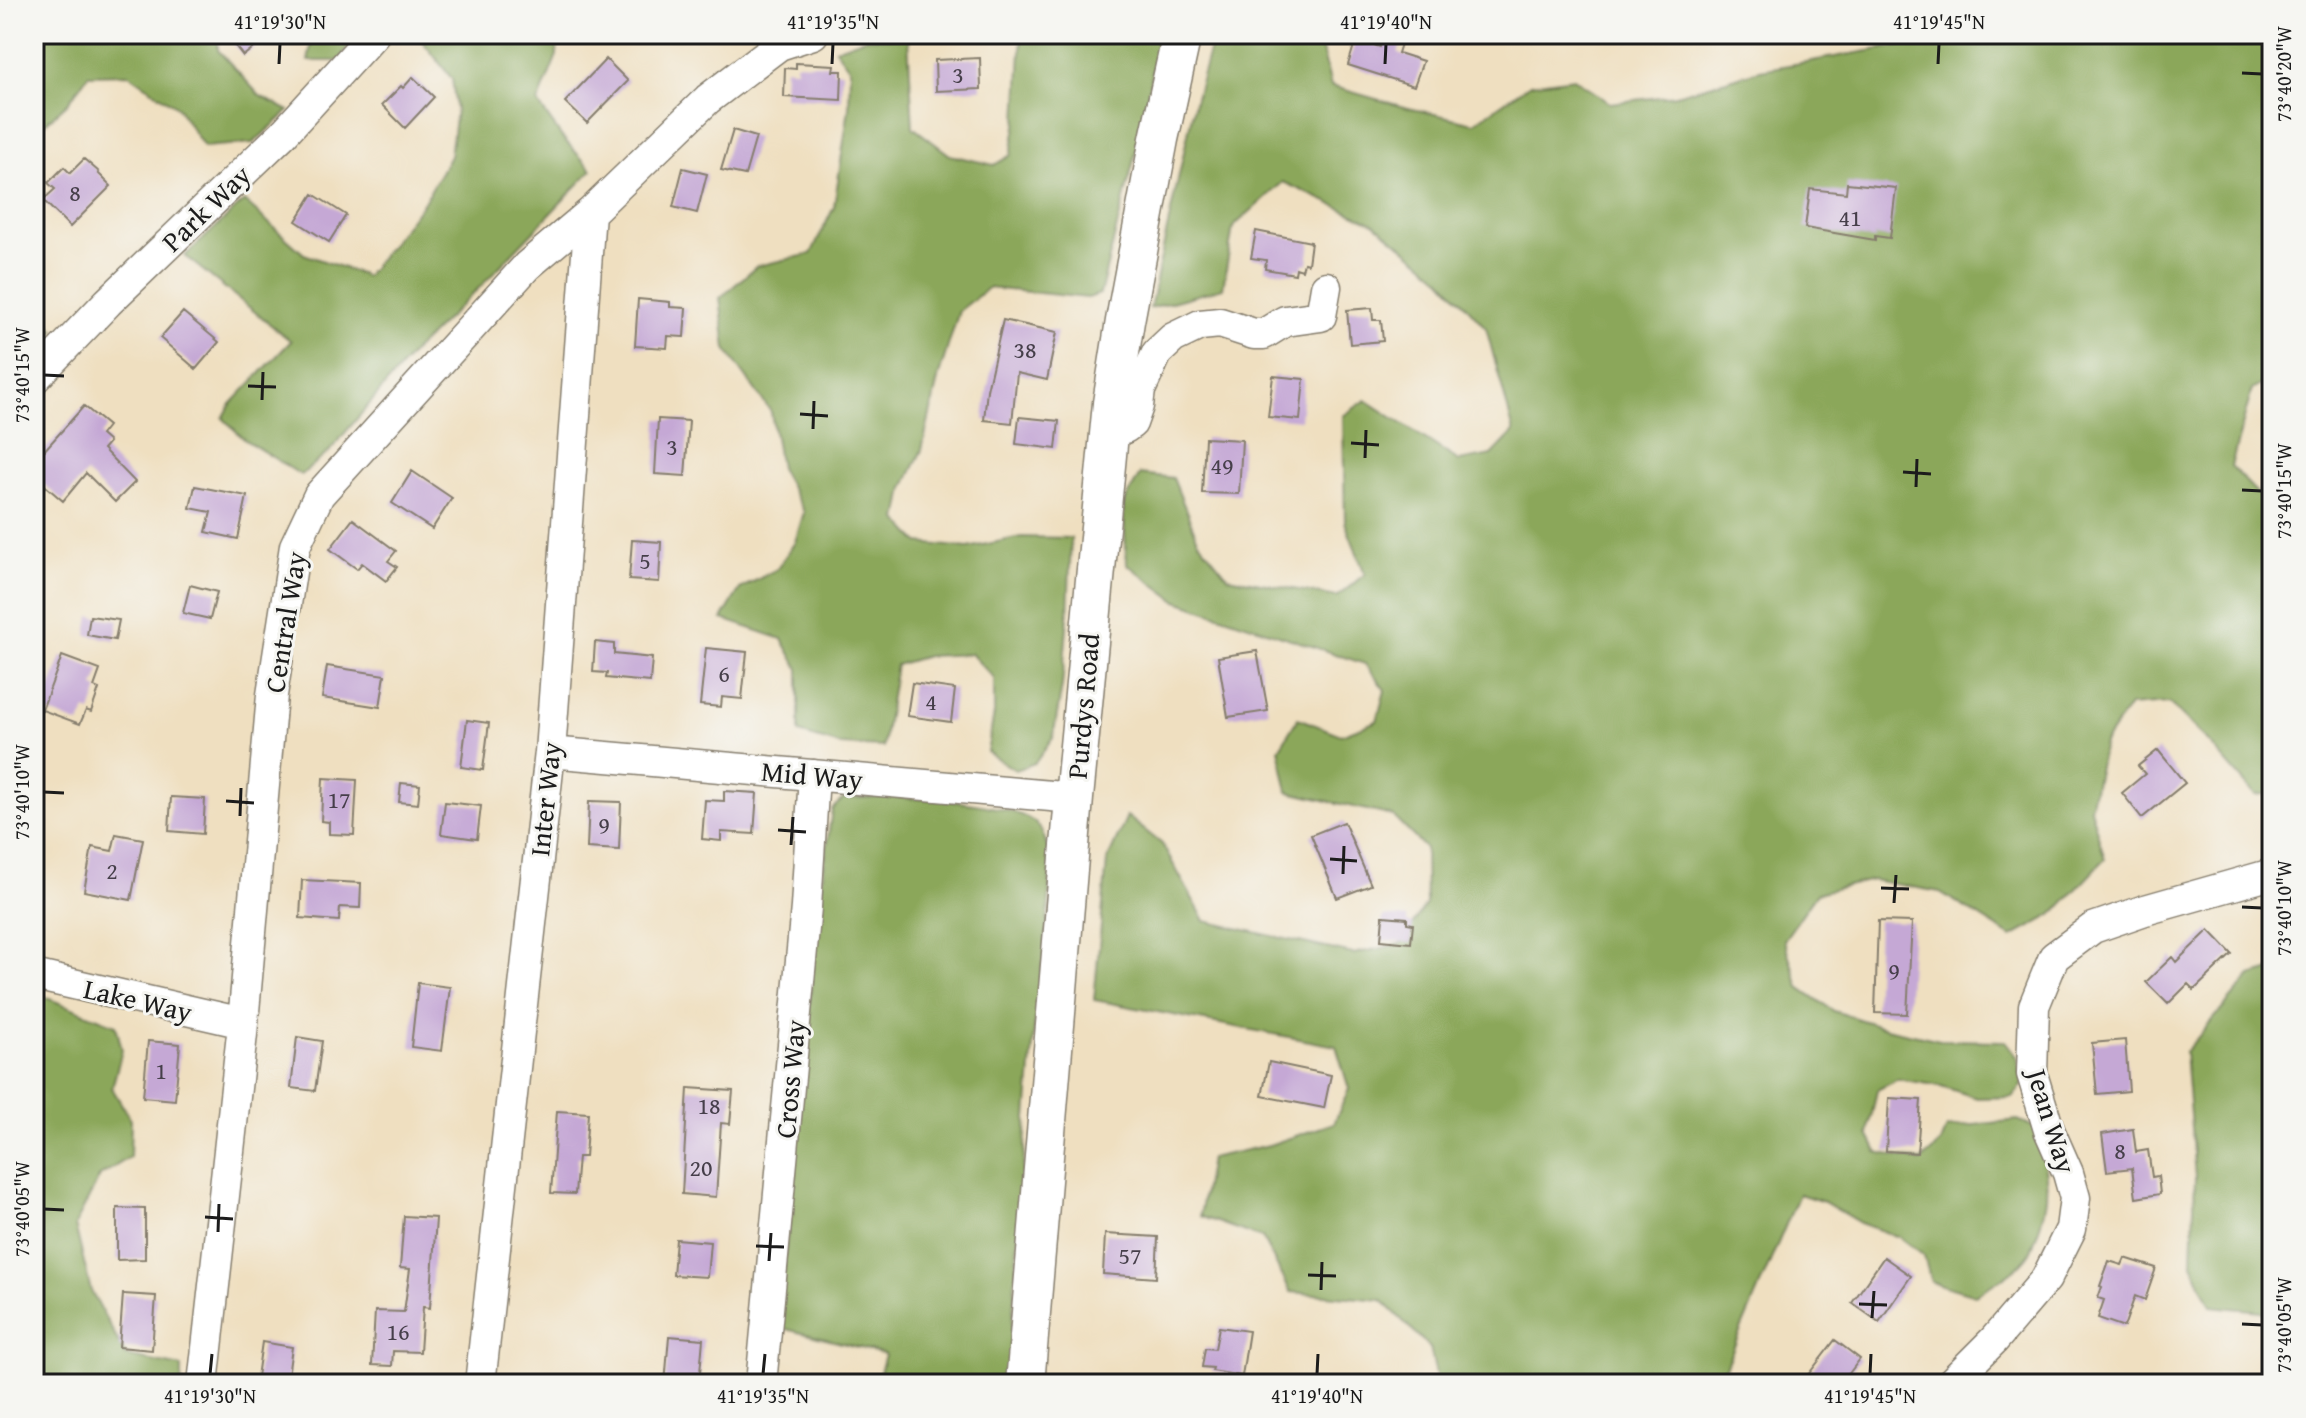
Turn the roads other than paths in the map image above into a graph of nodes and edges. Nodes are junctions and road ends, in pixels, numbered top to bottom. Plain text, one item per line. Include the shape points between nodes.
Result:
1 (374, 34) edge
2 (813, 34) edge
3 (1182, 34) edge
4 (590, 213) junction
5 (1326, 287) dead end
6 (34, 379) edge
7 (1110, 426) junction
8 (550, 752) junction
9 (814, 775) junction
10 (1074, 798) junction
11 (2272, 874) edge
12 (34, 975) edge
13 (243, 1023) junction
14 (203, 1384) edge
15 (480, 1384) edge
16 (761, 1384) edge
17 (1025, 1384) edge
18 (1950, 1384) edge

1 - 6 street, Park Way via 283,134
2 - 4 street, Central Way via 779,45 708,99
3 - 7 main road, Purdys Road
4 - 8 street, Inter Way
4 - 13 street, Central Way via 527,266 319,495 295,546 272,695
5 - 7 street via 1321,316 1285,321 1264,334 1220,323 1200,325 1173,338 1157,353 1132,423 1125,428
7 - 10 main road, Purdys Road
8 - 9 street, Mid Way
8 - 15 street, Inter Way
9 - 10 street, Mid Way
9 - 16 street, Cross Way
10 - 17 main road, Purdys Road
11 - 18 street, Jean Way via 2093,928 2054,957 2034,1006 2032,1074 2075,1198 2071,1229 2046,1279
12 - 13 street, Lake Way
13 - 14 street, Central Way

